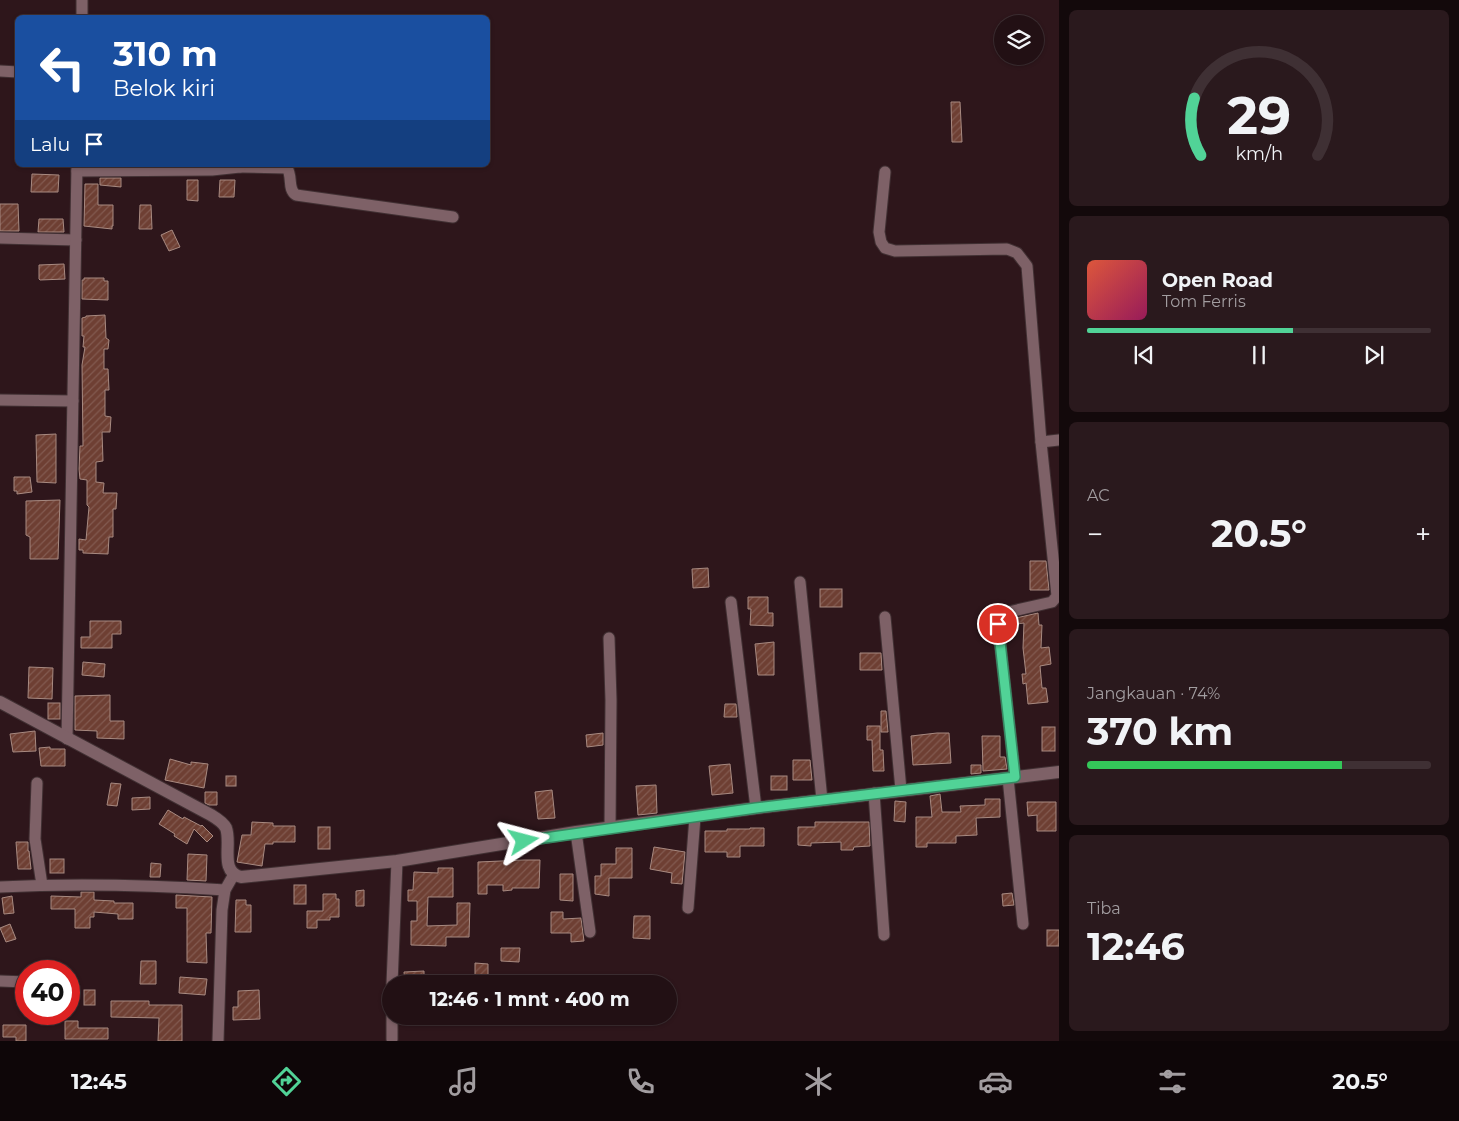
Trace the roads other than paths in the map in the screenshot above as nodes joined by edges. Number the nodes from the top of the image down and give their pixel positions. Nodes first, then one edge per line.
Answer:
1 (82, 0) edge
2 (82, 15) edge
3 (0, 71) edge
4 (15, 72) edge
5 (233, 167) edge
6 (283, 167) edge
7 (77, 168) edge
8 (885, 172) dead end
9 (453, 217) dead end
10 (0, 238) edge
11 (76, 240) junction
12 (0, 400) edge
13 (73, 401) junction
14 (1059, 440) edge
15 (1041, 442) junction
16 (800, 582) dead end
17 (731, 602) dead end
18 (886, 617) dead end
19 (609, 638) dead end
20 (0, 702) edge
21 (67, 739) junction
22 (1059, 772) edge
23 (1012, 777) junction
24 (37, 783) dead end
25 (901, 790) junction
26 (874, 793) junction
27 (822, 800) junction
28 (756, 808) junction
29 (696, 817) junction
30 (610, 828) junction
31 (576, 832) junction
32 (398, 861) junction
33 (233, 876) junction
34 (42, 884) junction
35 (0, 887) edge
36 (225, 890) junction
37 (688, 908) dead end
38 (1023, 924) dead end
39 (590, 932) dead end
40 (884, 935) dead end
41 (392, 975) edge
42 (0, 981) edge
43 (15, 982) edge
44 (392, 1025) edge
45 (392, 1039) dead end
46 (218, 1041) edge

1 - 2 street
3 - 4 street
5 - 7 street
6 - 9 street
7 - 11 street
8 - 15 street
10 - 11 street
11 - 13 street
12 - 13 street
13 - 21 street
14 - 15 street
15 - 23 street
16 - 27 street
17 - 28 street
18 - 25 street
19 - 30 street
20 - 21 street
21 - 33 street
22 - 23 street
23 - 25 street
23 - 38 street
24 - 34 street
25 - 26 street
26 - 27 street
26 - 40 street
27 - 28 street
28 - 29 street
29 - 30 street
29 - 37 street
30 - 31 street
31 - 32 street
31 - 39 street
32 - 33 street
32 - 41 street
33 - 36 street
34 - 35 street
34 - 36 street
36 - 46 street
42 - 43 street
44 - 45 street

